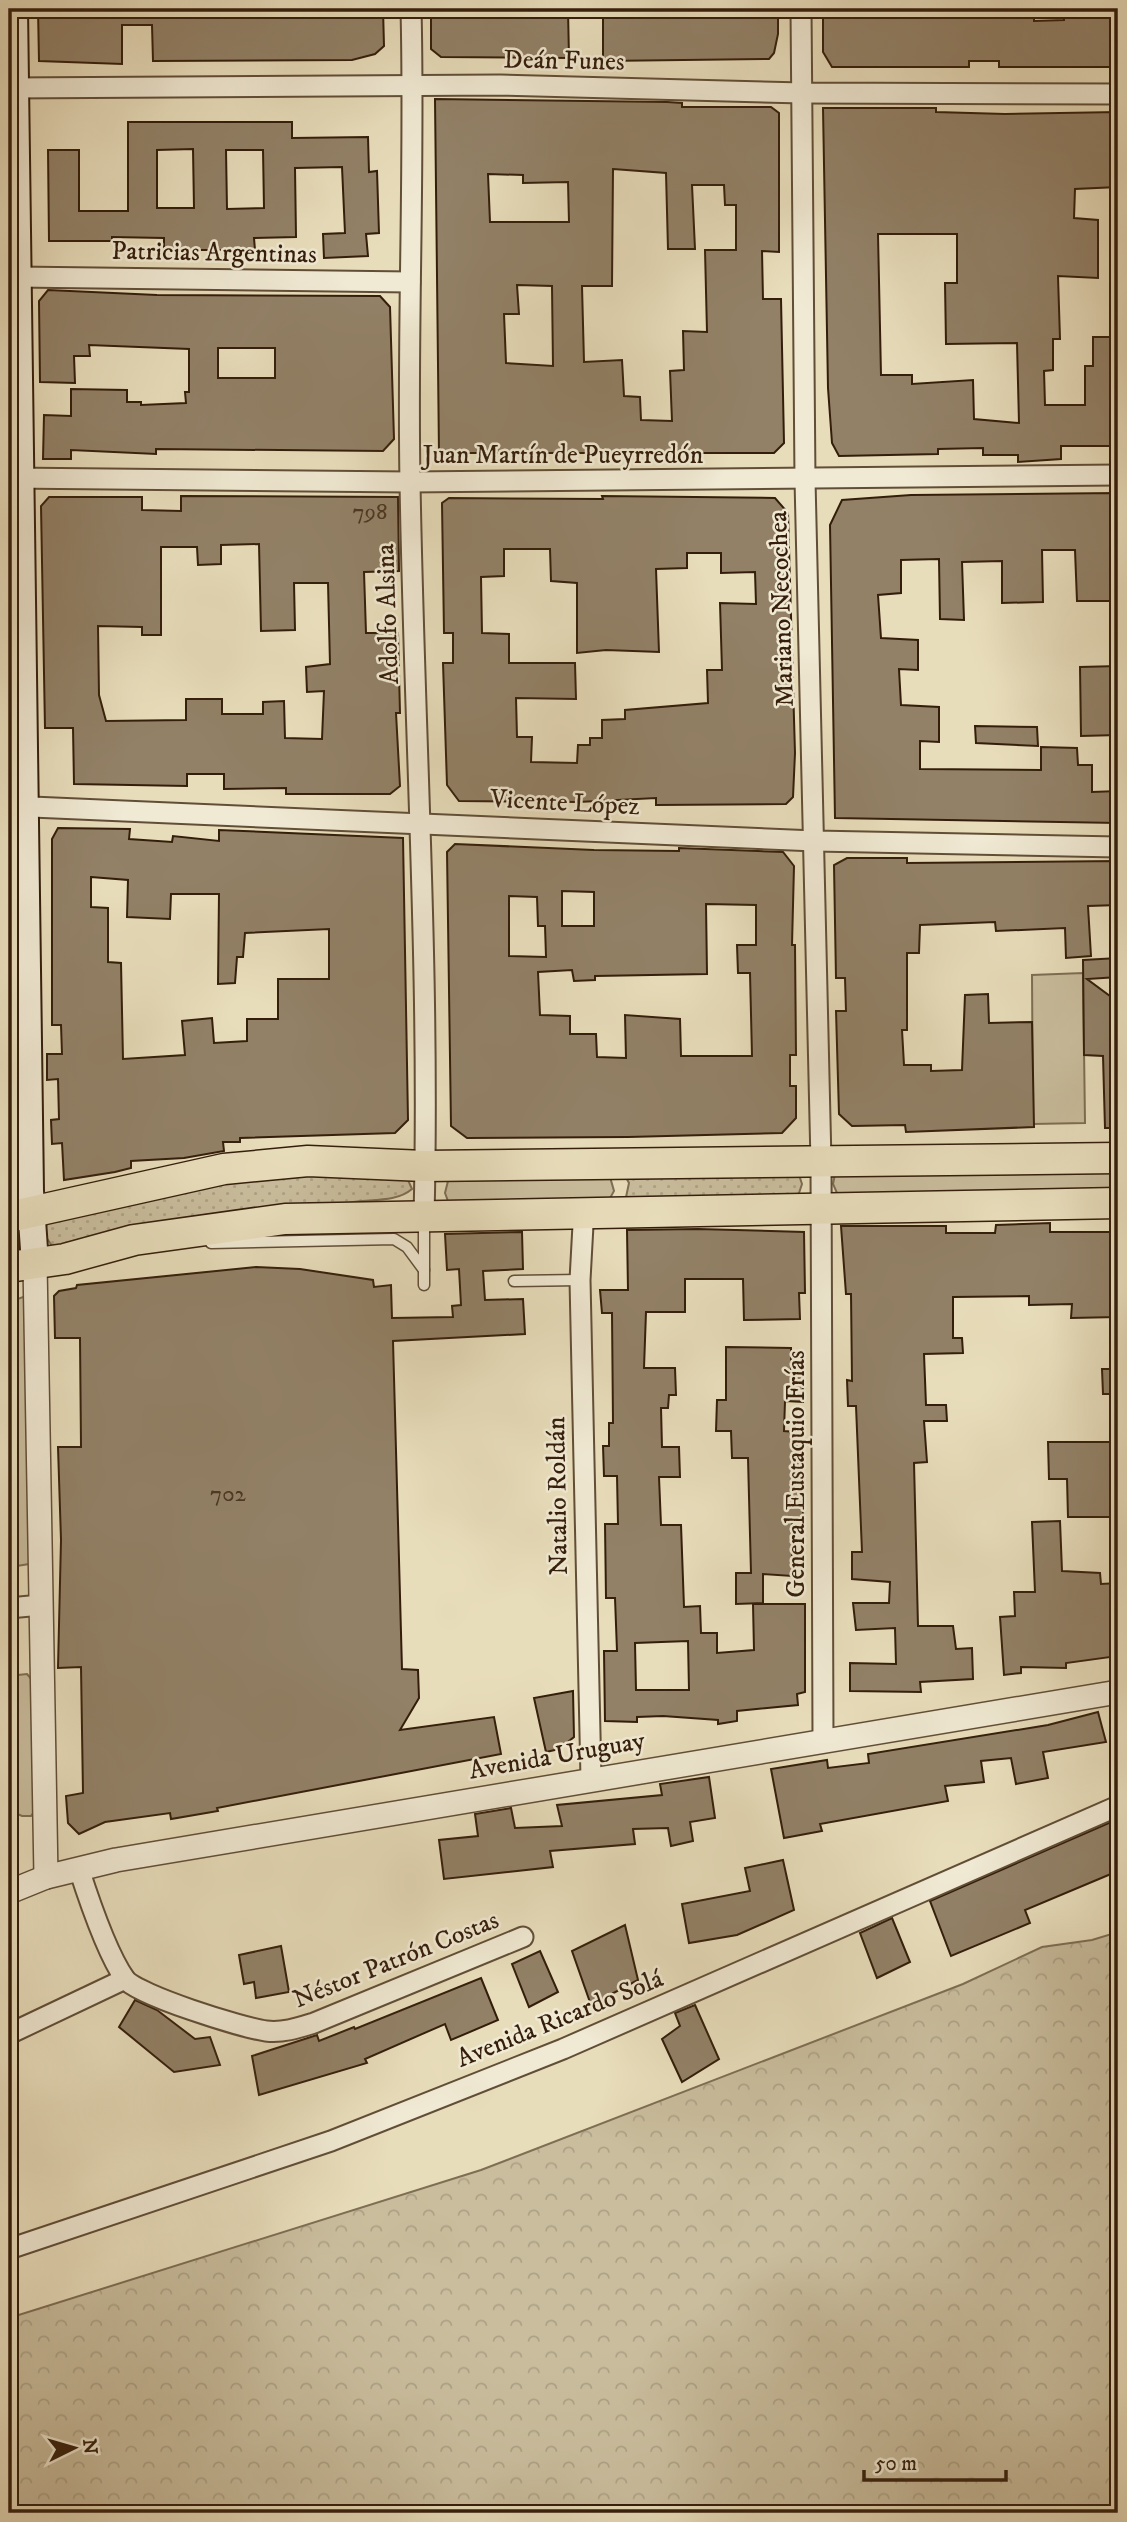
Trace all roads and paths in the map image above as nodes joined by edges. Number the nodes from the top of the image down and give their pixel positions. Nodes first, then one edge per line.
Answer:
1 (14, 9) edge
2 (411, 9) edge
3 (801, 9) edge
4 (12, 88) edge
5 (413, 88) junction
6 (803, 93) junction
7 (1118, 94) edge
8 (17, 277) junction
9 (410, 282) junction
10 (1118, 475) edge
11 (14, 479) edge
12 (805, 480) junction
13 (410, 482) junction
14 (18, 806) edge
15 (421, 823) junction
16 (815, 841) junction
17 (1118, 847) edge
18 (1118, 1158) edge
19 (821, 1162) junction
20 (610, 1164) junction
21 (424, 1166) junction
22 (1118, 1203) edge
23 (822, 1208) junction
24 (599, 1213) junction
25 (21, 1215) edge
26 (424, 1217) junction
27 (302, 1230) junction
28 (134, 1240) junction
29 (197, 1244) dead end
30 (176, 1247) dead end
31 (22, 1265) edge
32 (424, 1269) junction
33 (580, 1280) junction
34 (514, 1281) dead end
35 (425, 1285) dead end
36 (41, 1605) junction
37 (9, 1608) edge
38 (1118, 1692) edge
39 (822, 1741) junction
40 (591, 1779) junction
41 (1118, 1806) edge
42 (79, 1869) junction
43 (46, 1877) junction
44 (9, 1884) edge
45 (523, 1937) dead end
46 (125, 1979) junction
47 (9, 2034) edge
48 (9, 2249) edge

1 - 4 main road
2 - 5 street, Adolfo Alsina
3 - 6 street, Mariano Necochea
4 - 5 street, Deán Funes
4 - 8 main road
5 - 6 street, Deán Funes
5 - 9 street, Adolfo Alsina
6 - 7 street, Deán Funes
6 - 12 street, Mariano Necochea
8 - 9 street, Patricias Argentinas
8 - 11 main road
9 - 13 street, Adolfo Alsina
10 - 12 street, Juan Martín de Pueyrredón
11 - 13 street, Juan Martín de Pueyrredón
11 - 14 main road
12 - 13 street, Juan Martín de Pueyrredón
12 - 16 street, Mariano Necochea
13 - 15 street, Adolfo Alsina
14 - 15 street, Vicente López
14 - 25 main road
15 - 16 street, Vicente López
15 - 21 street, Adolfo Alsina
16 - 17 street, Vicente López
16 - 19 street, Mariano Necochea
18 - 19 main road
19 - 20 main road
19 - 23 street, Mariano Necochea
20 - 21 main road
20 - 24 main road
21 - 25 main road
21 - 26 street, Adolfo Alsina
22 - 23 main road
23 - 24 main road
23 - 39 street, General Eustaquio Frías
24 - 26 main road
24 - 33 street, Natalio Roldán
25 - 31 main road
26 - 27 main road
26 - 32 lane
27 - 28 main road
27 - 29 lane
27 - 32 lane
28 - 30 lane
28 - 31 main road
31 - 36 street
32 - 35 lane
33 - 34 lane
33 - 40 street, Natalio Roldán
36 - 37 street
36 - 43 street
38 - 39 street, Avenida Uruguay
39 - 40 street, Avenida Uruguay
40 - 42 street, Avenida Uruguay
41 - 48 street, Avenida Ricardo Solá
42 - 43 street, Avenida Uruguay
42 - 46 street
43 - 44 street, Avenida Uruguay
45 - 46 street, Néstor Patrón Costas
46 - 47 street

